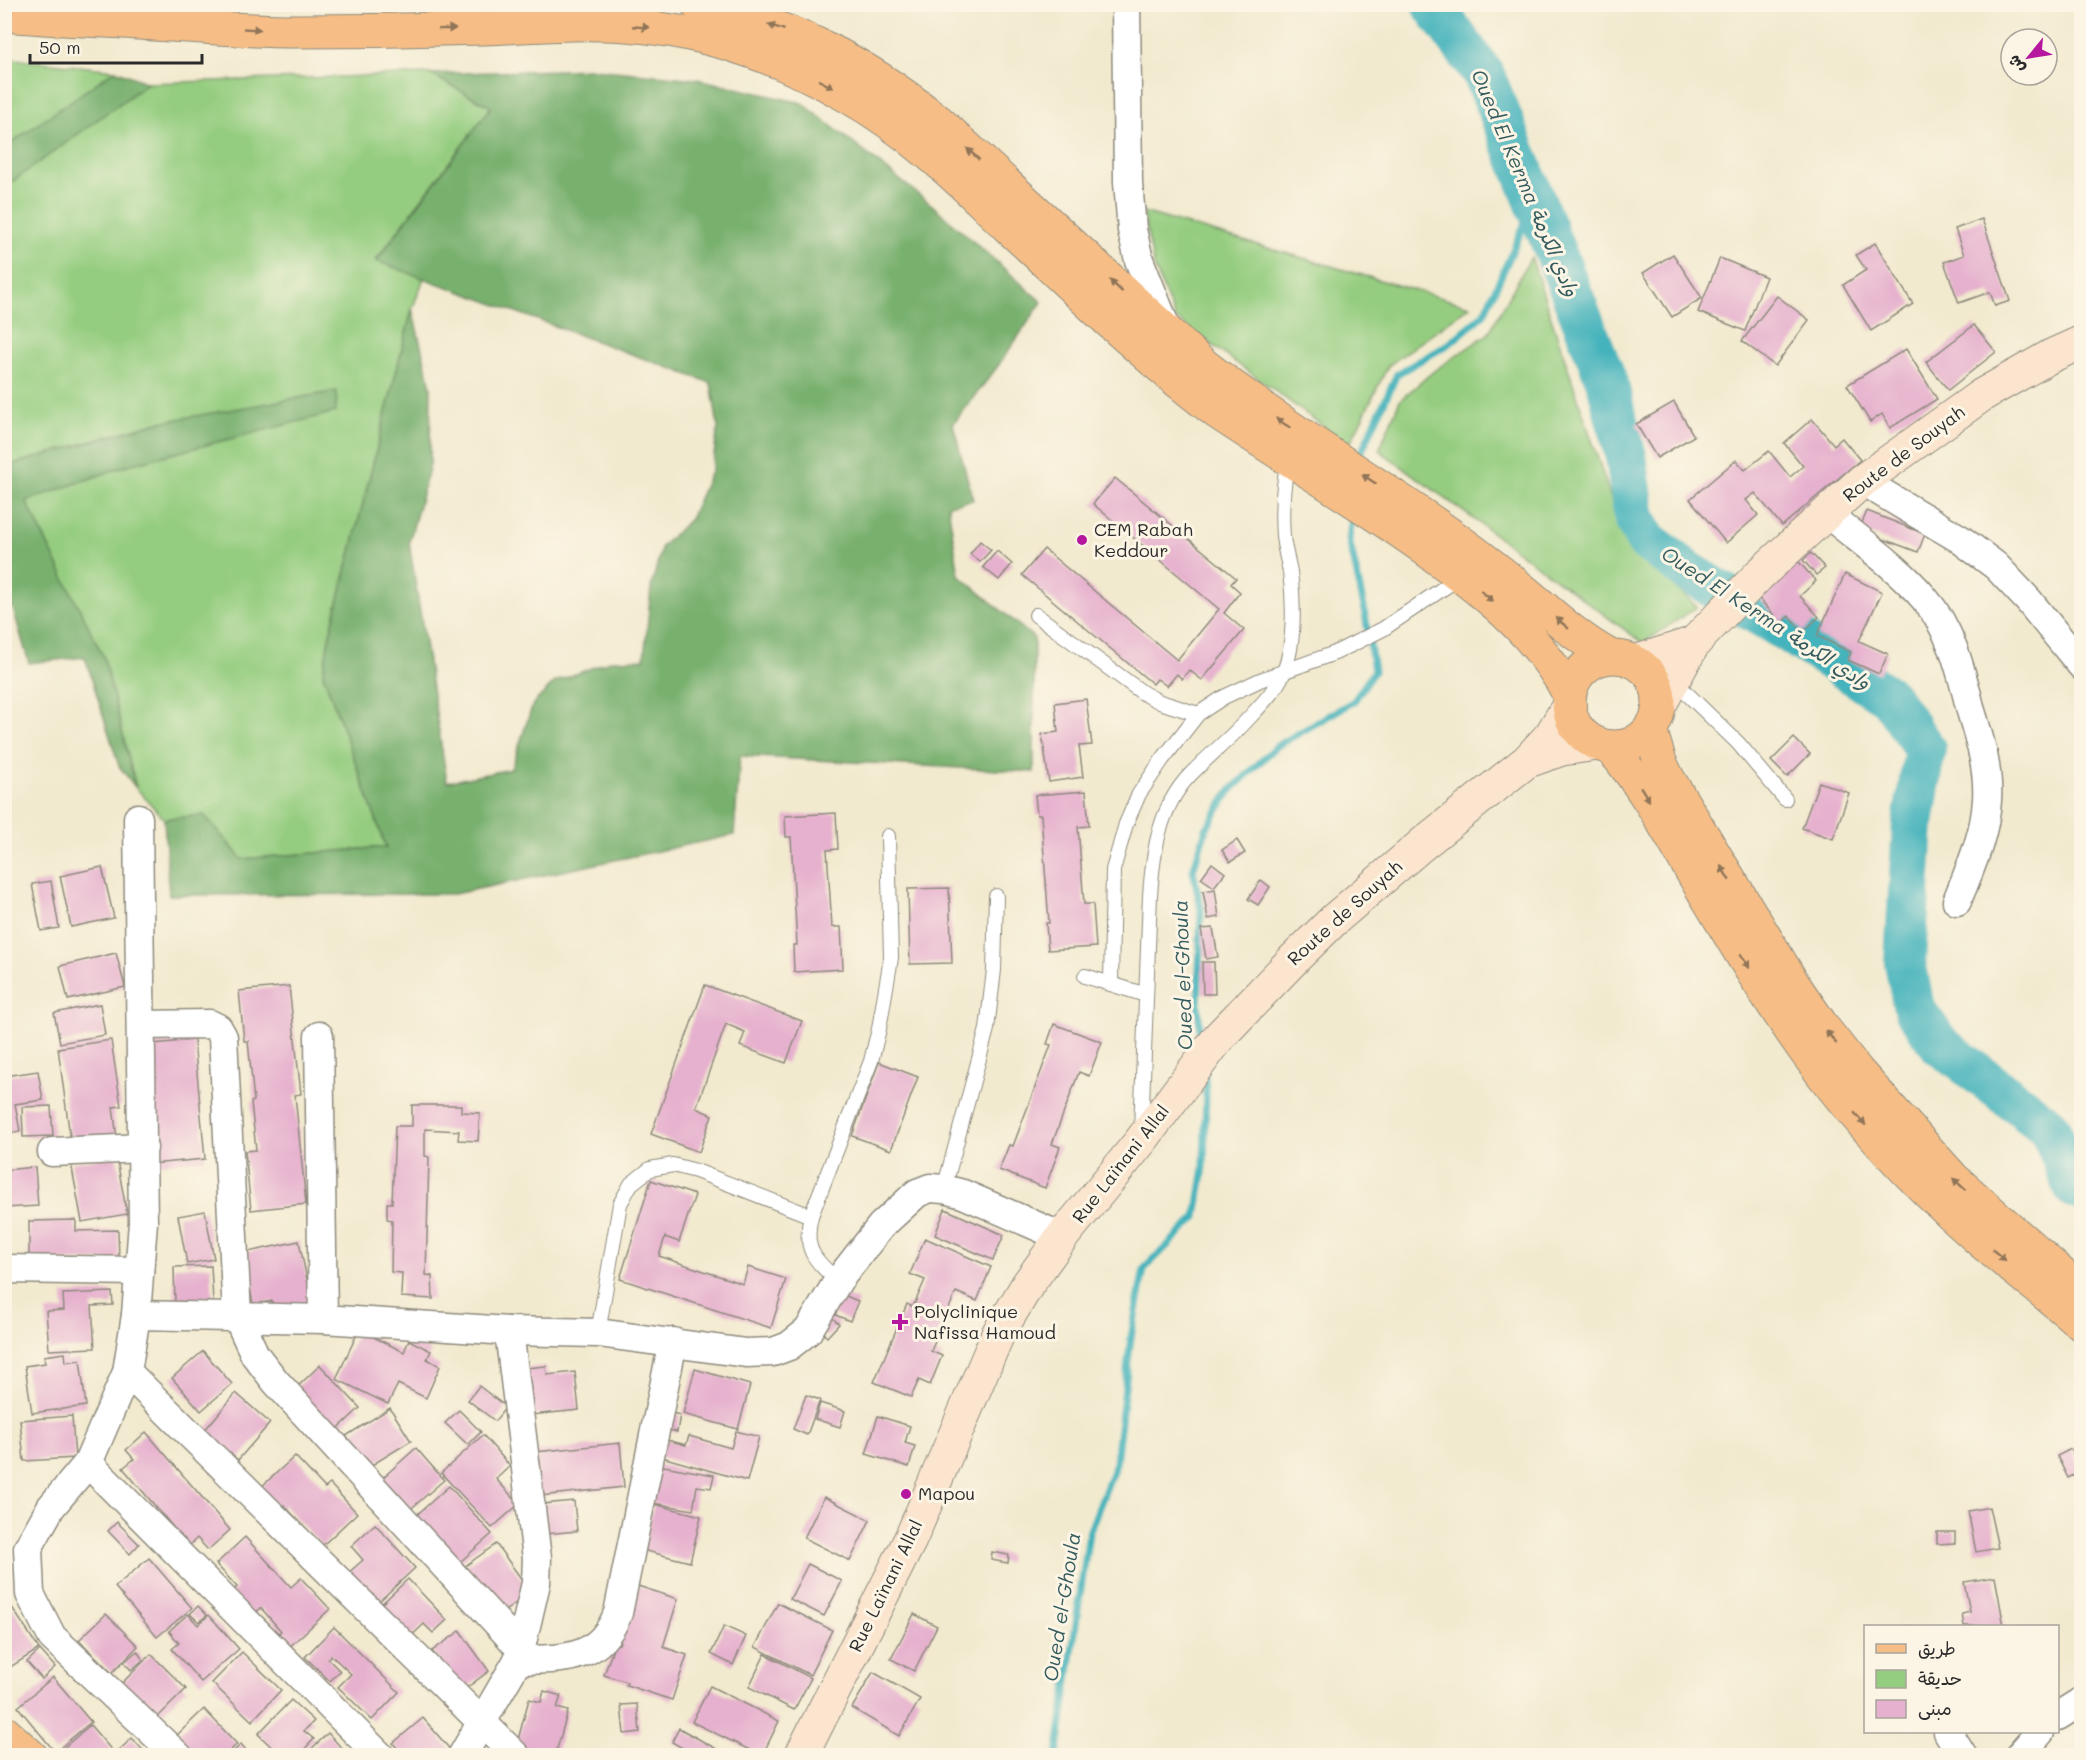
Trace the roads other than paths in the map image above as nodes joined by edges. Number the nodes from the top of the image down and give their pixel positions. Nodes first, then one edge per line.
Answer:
1 (697, 4) edge
2 (1126, 4) edge
3 (4, 15) edge
4 (1169, 334) junction
5 (2082, 342) edge
6 (1288, 459) junction
7 (1324, 465) junction
8 (1862, 481) junction
9 (1398, 513) junction
10 (1828, 514) junction
11 (1462, 576) junction
12 (1036, 615) dead end
13 (1694, 643) junction
14 (1623, 659) junction
15 (2082, 666) edge
16 (1284, 671) junction
17 (1569, 699) junction
18 (1660, 705) junction
19 (1197, 714) junction
20 (1604, 746) junction
21 (1527, 761) junction
22 (1785, 799) dead end
23 (138, 818) dead end
24 (888, 836) dead end
25 (996, 896) dead end
26 (1957, 901) dead end
27 (1085, 975) dead end
28 (1111, 983) junction
29 (1146, 995) junction
30 (141, 1025) junction
31 (319, 1036) dead end
32 (1182, 1085) joint
33 (1140, 1142) junction
34 (143, 1148) junction
35 (52, 1152) dead end
36 (944, 1189) junction
37 (811, 1216) junction
38 (1062, 1237) junction
39 (4, 1269) edge
40 (139, 1271) junction
41 (838, 1281) junction
42 (2082, 1292) edge
43 (136, 1315) junction
44 (237, 1316) junction
45 (323, 1318) junction
46 (2082, 1325) edge
47 (509, 1331) junction
48 (598, 1333) junction
49 (673, 1342) junction
50 (127, 1372) junction
51 (88, 1463) junction
52 (519, 1655) junction
53 (2082, 1701) edge
54 (2059, 1715) edge
55 (482, 1722) junction
56 (4, 1732) edge
57 (1949, 1733) edge
58 (2038, 1733) edge
59 (31, 1755) edge
60 (178, 1755) edge
61 (380, 1755) edge
62 (462, 1755) edge
63 (516, 1755) edge
64 (801, 1755) edge
65 (1963, 1755) edge
66 (2019, 1755) edge

4 -> 1 main road
2 - 4 street
3 -> 6 main road
7 -> 4 main road
5 - 8 main road, Route de Souyah
6 - 7 main road
6 - 16 lane
7 - 9 main road
8 - 10 main road, Route de Souyah
8 - 15 street
9 - 11 main road
14 -> 9 main road
10 - 13 main road, Route de Souyah
10 - 26 street
11 - 16 lane
11 -> 17 main road
12 - 19 lane
13 - 14 main road, Route de Souyah
13 - 18 main road, Route de Souyah
14 - 17 main road
14 - 18 main road
16 - 19 lane
16 - 29 lane
17 - 20 main road
17 - 21 main road, Route de Souyah
18 - 20 main road
18 - 22 lane
42 -> 18 main road
19 - 28 lane
20 - 21 main road, Route de Souyah
20 -> 46 main road
21 - 32 main road, Route de Souyah
23 - 30 street
24 - 37 lane
25 - 36 lane
27 - 28 lane
28 - 29 lane
29 - 33 lane
30 - 34 street
30 - 44 street
31 - 45 street
32 - 33 main road, Rue Laïnani Allal
33 - 38 main road, Rue Laïnani Allal
34 - 35 street
34 - 40 street
36 - 38 street
36 - 41 street
37 - 41 lane
37 - 48 lane
38 - 64 main road, Rue Laïnani Allal
39 - 40 street
40 - 43 street
41 - 49 street
43 - 44 street
43 - 50 street
44 - 45 street
44 - 52 street
45 - 47 street
47 - 48 street
47 - 52 street
48 - 49 street
49 - 52 street
50 - 51 street
50 - 55 street
51 - 60 street
51 - 61 street
52 - 55 street
53 - 54 street
55 - 62 street
55 - 63 street
56 - 59 main road
57 - 65 street
58 - 66 street

